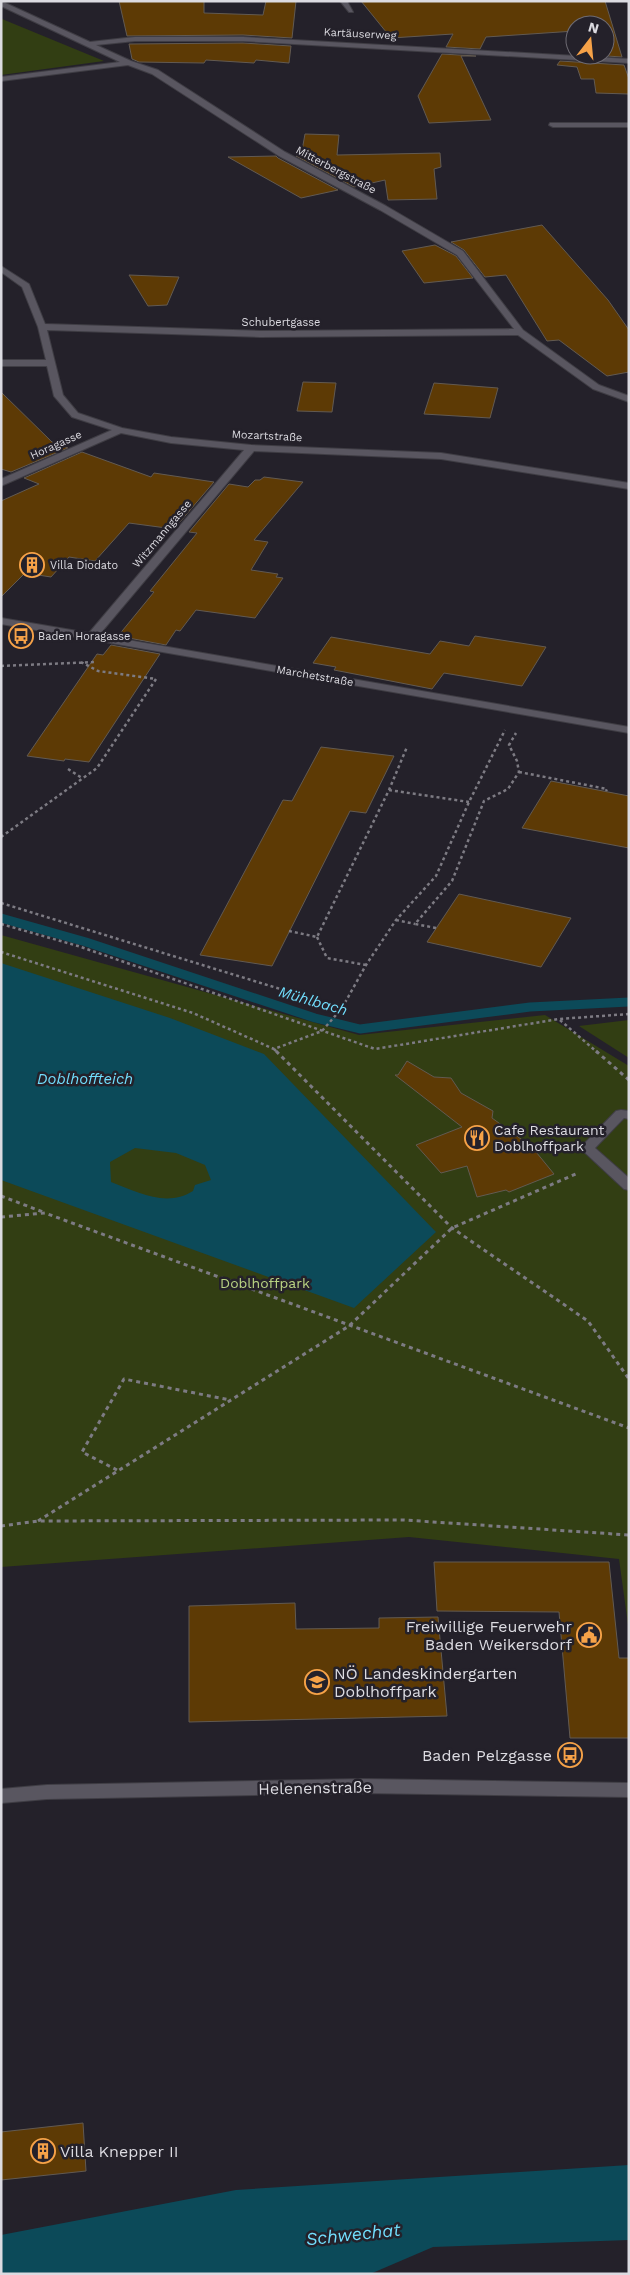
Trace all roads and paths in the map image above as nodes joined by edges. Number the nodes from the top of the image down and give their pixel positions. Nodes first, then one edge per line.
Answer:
1 (343, 1) edge
2 (1, 3) edge
3 (350, 11) dead end
4 (90, 44) junction
5 (629, 61) edge
6 (128, 63) junction
7 (1, 79) edge
8 (553, 125) dead end
9 (629, 126) edge
10 (1, 268) edge
11 (42, 327) junction
12 (520, 332) junction
13 (1, 363) edge
14 (52, 363) junction
15 (629, 399) edge
16 (120, 430) junction
17 (252, 448) junction
18 (1, 483) edge
19 (629, 486) edge
20 (1, 621) edge
21 (91, 637) junction
22 (81, 662) junction
23 (100, 663) dead end
24 (1, 666) edge
25 (629, 730) edge
26 (501, 740) dead end
27 (512, 740) dead end
28 (407, 748) dead end
29 (68, 769) dead end
30 (519, 772) junction
31 (82, 778) junction
32 (389, 790) junction
33 (606, 791) dead end
34 (469, 802) junction
35 (1, 837) edge
36 (1, 903) edge
37 (396, 920) junction
38 (1, 924) edge
39 (416, 924) junction
40 (436, 928) dead end
41 (289, 931) dead end
42 (318, 937) junction
43 (1, 952) edge
44 (366, 966) junction
45 (342, 1008) junction
46 (629, 1014) edge
47 (559, 1019) junction
48 (322, 1031) junction
49 (274, 1049) junction
50 (629, 1080) edge
51 (629, 1115) edge
52 (601, 1162) junction
53 (629, 1186) edge
54 (1, 1196) edge
55 (45, 1213) junction
56 (1, 1217) edge
57 (452, 1228) junction
58 (349, 1326) junction
59 (629, 1379) edge
60 (230, 1400) junction
61 (629, 1428) edge
62 (117, 1470) junction
63 (38, 1521) junction
64 (1, 1526) edge
65 (629, 1535) edge
66 (629, 1790) edge
67 (1, 1796) edge

1 - 3 street
2 - 4 street, Mitterbergstraße
4 - 5 street, Kartäuserweg
4 - 6 street, Mitterbergstraße
6 - 7 street
6 - 12 street, Mitterbergstraße
8 - 9 street
10 - 11 street, Mozartstraße
11 - 12 street, Schubertgasse
11 - 14 street, Mozartstraße
12 - 15 street, Mitterbergstraße
13 - 14 street
14 - 16 street, Mozartstraße
16 - 17 street, Mozartstraße
16 - 18 street, Horagasse
17 - 19 street, Mozartstraße
17 - 21 street, Witzmanngasse
20 - 21 street, Marchetstraße
21 - 25 street, Marchetstraße
22 - 23 path
22 - 24 path
22 - 31 path
26 - 34 path
27 - 30 path
28 - 32 path
29 - 31 path
30 - 33 path
30 - 39 path
31 - 35 path
32 - 34 path
32 - 42 path
34 - 37 path
36 - 45 path
37 - 39 path
37 - 44 path
38 - 48 path
39 - 40 path
41 - 42 path
42 - 44 path
43 - 49 path
44 - 45 path
45 - 48 path
46 - 47 path
47 - 48 path
47 - 50 path
48 - 49 path
49 - 57 path
51 - 52 street
52 - 53 street
52 - 57 path
54 - 55 path
55 - 56 path
55 - 58 path
57 - 58 path
57 - 59 path
58 - 60 path
58 - 61 path
60 - 62 path
60 - 62 path
62 - 63 path
63 - 64 path
63 - 65 path
66 - 67 street, Helenenstraße

